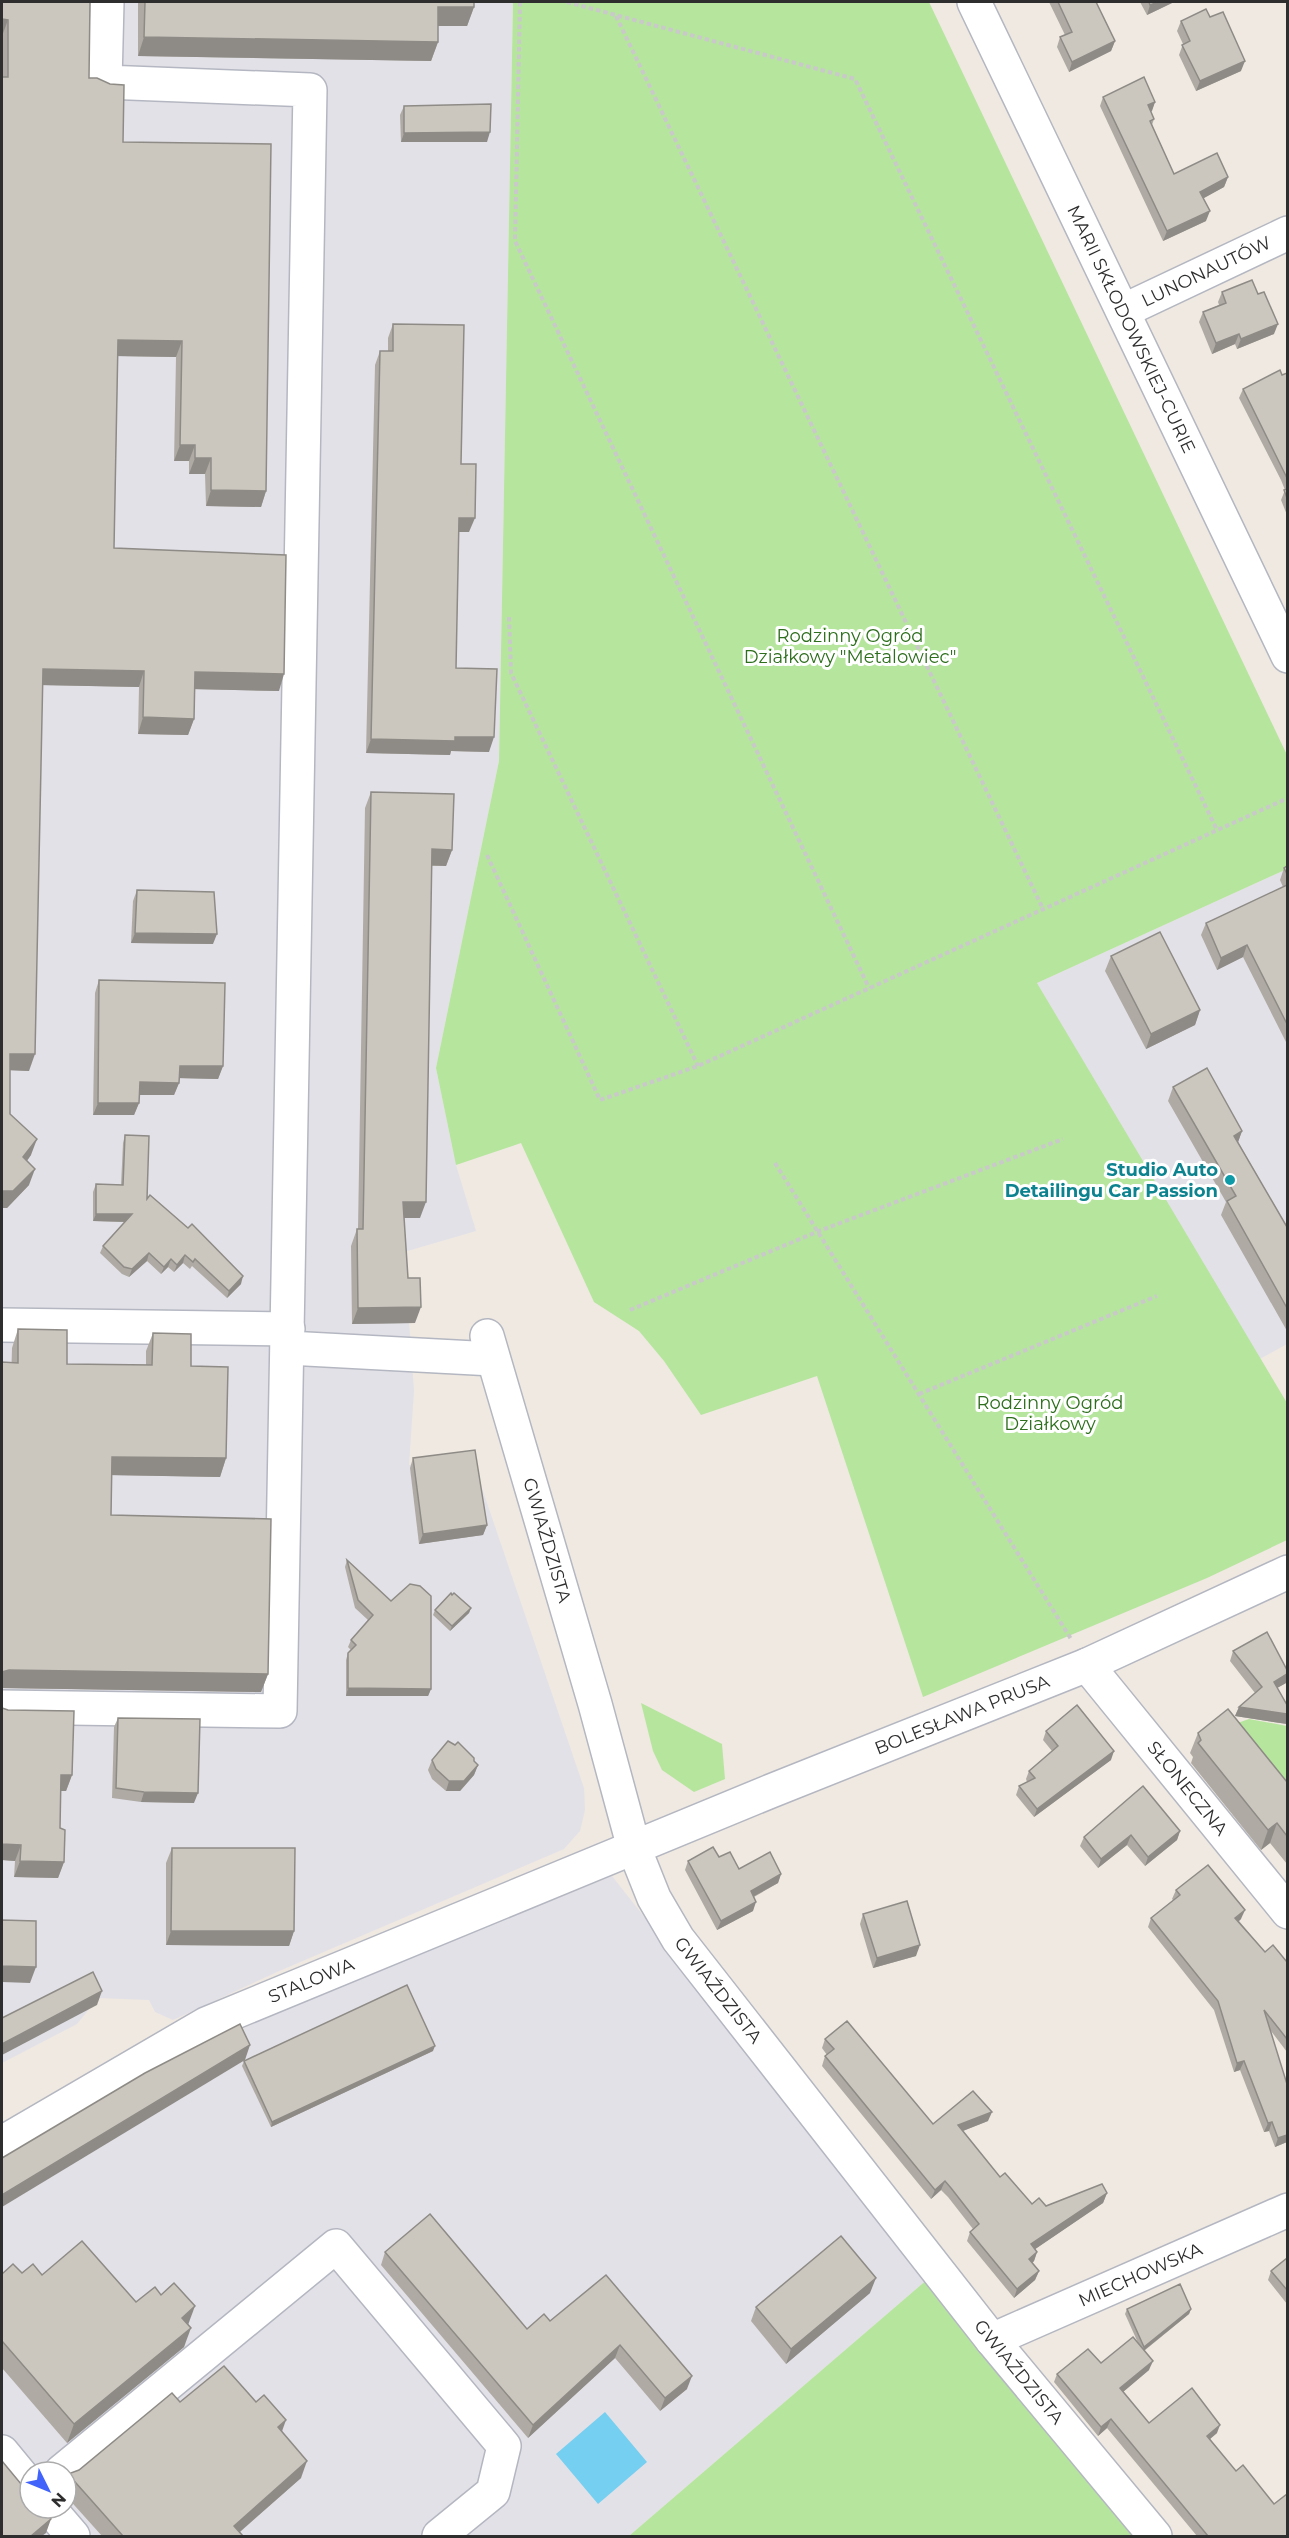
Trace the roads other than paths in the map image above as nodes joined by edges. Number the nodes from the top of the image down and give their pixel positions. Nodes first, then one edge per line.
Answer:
1 (107, 2) edge
2 (974, 2) edge
3 (1287, 233) edge
4 (1123, 311) junction
5 (1287, 656) edge
6 (2, 1325) edge
7 (288, 1338) junction
8 (1287, 1572) edge
9 (1087, 1665) junction
10 (2, 1707) edge
11 (634, 1848) junction
12 (1287, 1912) edge
13 (2, 2144) edge
14 (1287, 2210) edge
15 (992, 2340) junction
16 (2, 2452) edge
17 (76, 2460) edge
18 (18, 2471) edge
19 (59, 2520) edge
20 (73, 2536) edge
21 (439, 2536) edge
22 (1155, 2536) edge

1 - 7 street
2 - 4 street, MARII SKŁODOWSKIEJ-CURIE
3 - 4 street, LUNONAUTÓW
4 - 5 street, MARII SKŁODOWSKIEJ-CURIE
6 - 7 street
7 - 10 street
7 - 11 street, GWIAŹDZISTA
8 - 9 street, BOLESŁAWA PRUSA
9 - 11 street, BOLESŁAWA PRUSA
9 - 12 street, SŁONECZNA
11 - 13 street, STALOWA
11 - 15 street, GWIAŹDZISTA
14 - 15 street, MIECHOWSKA
15 - 22 street, GWIAŹDZISTA
16 - 18 street
17 - 21 street
19 - 20 street

